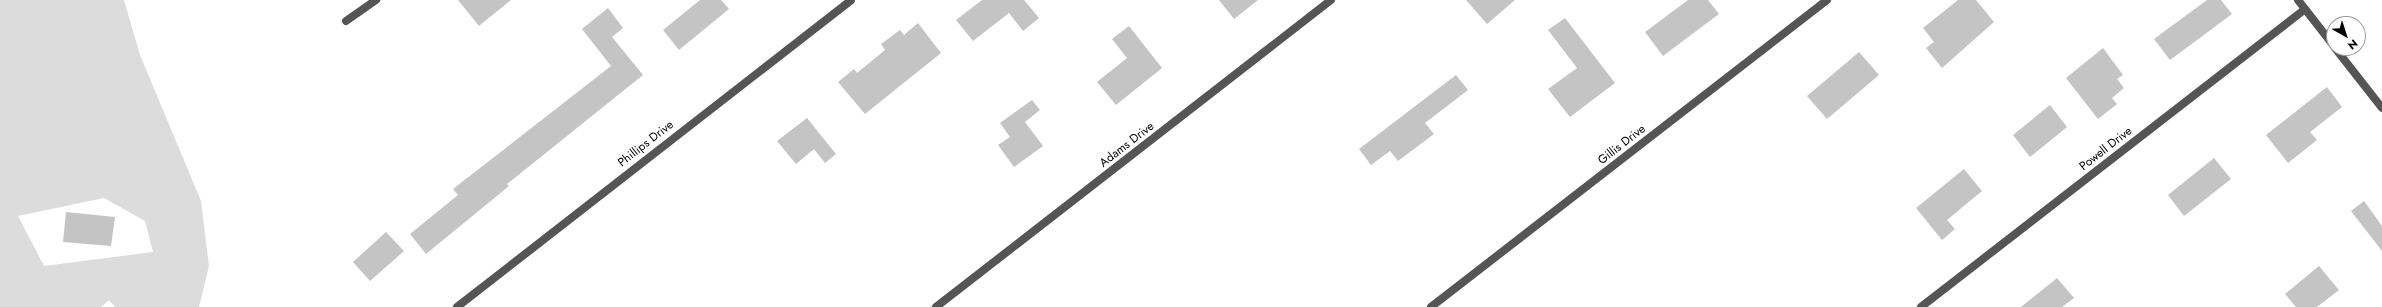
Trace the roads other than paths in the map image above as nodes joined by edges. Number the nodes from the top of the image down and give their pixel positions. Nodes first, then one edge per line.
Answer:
1 (376, 0) edge
2 (850, 0) edge
3 (1331, 0) edge
4 (1827, 0) edge
5 (2298, 0) edge
6 (2305, 9) junction
7 (346, 21) dead end
8 (2326, 36) edge
9 (2342, 56) edge
10 (2382, 108) edge
11 (457, 307) edge
12 (936, 307) edge
13 (1431, 307) edge
14 (1921, 307) edge

1 - 7 street
2 - 11 street, Phillips Drive
3 - 12 street, Adams Drive
4 - 13 street, Gillis Drive
5 - 6 street
6 - 8 street
6 - 14 street, Powell Drive
9 - 10 street

